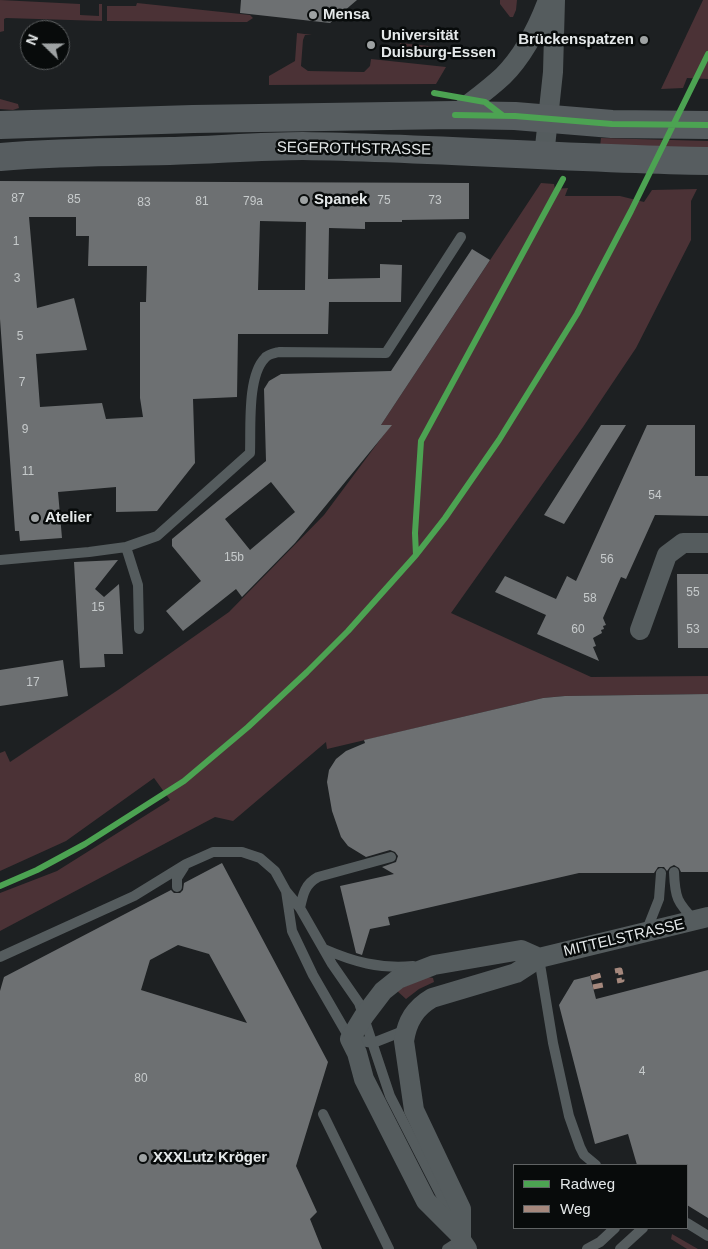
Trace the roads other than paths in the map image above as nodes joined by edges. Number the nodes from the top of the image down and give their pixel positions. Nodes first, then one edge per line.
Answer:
1 (548, 0) edge
2 (555, 0) edge
3 (455, 115) junction
4 (548, 118) junction
5 (708, 125) edge
6 (2, 126) edge
7 (544, 156) junction
8 (0, 157) edge
9 (708, 161) edge
10 (461, 237) dead end
11 (708, 543) edge
12 (126, 547) junction
13 (0, 560) edge
14 (139, 629) dead end
15 (640, 630) dead end
16 (391, 857) dead end
17 (186, 864) junction
18 (674, 872) dead end
19 (661, 873) dead end
20 (177, 887) dead end
21 (286, 891) junction
22 (300, 908) junction
23 (701, 919) edge
24 (646, 933) junction
25 (324, 949) junction
26 (0, 957) edge
27 (539, 958) junction
28 (434, 965) junction
29 (364, 1016) junction
30 (406, 1030) junction
31 (350, 1039) junction
32 (373, 1042) junction
33 (322, 1114) dead end
34 (595, 1164) edge
35 (688, 1224) edge
36 (614, 1229) edge
37 (641, 1229) edge
38 (708, 1236) edge
39 (459, 1243) edge
40 (389, 1249) edge
41 (587, 1249) edge
42 (620, 1249) edge

1 - 3 street
2 - 4 street
3 - 4 main road, SEGEROTHSTRASSE
3 - 6 main road, SEGEROTHSTRASSE
4 - 5 main road, SEGEROTHSTRASSE
4 - 7 street
7 - 8 main road, SEGEROTHSTRASSE
7 - 9 main road, SEGEROTHSTRASSE
10 - 12 lane
11 - 15 street
12 - 13 lane
12 - 14 lane
16 - 22 lane
17 - 20 lane
17 - 21 lane
17 - 26 lane
18 - 23 lane
19 - 24 lane
21 - 22 lane
21 - 31 lane
22 - 25 lane
23 - 24 street, MITTELSTRASSE
24 - 27 street, MITTELSTRASSE
25 - 28 lane
25 - 29 lane
27 - 28 street
27 - 30 street
27 - 34 lane
28 - 29 street
29 - 31 street
29 - 32 lane
30 - 32 lane
30 - 39 street
31 - 32 lane
31 - 39 street
32 - 39 lane
33 - 40 lane
35 - 38 lane
36 - 41 lane
37 - 42 lane

